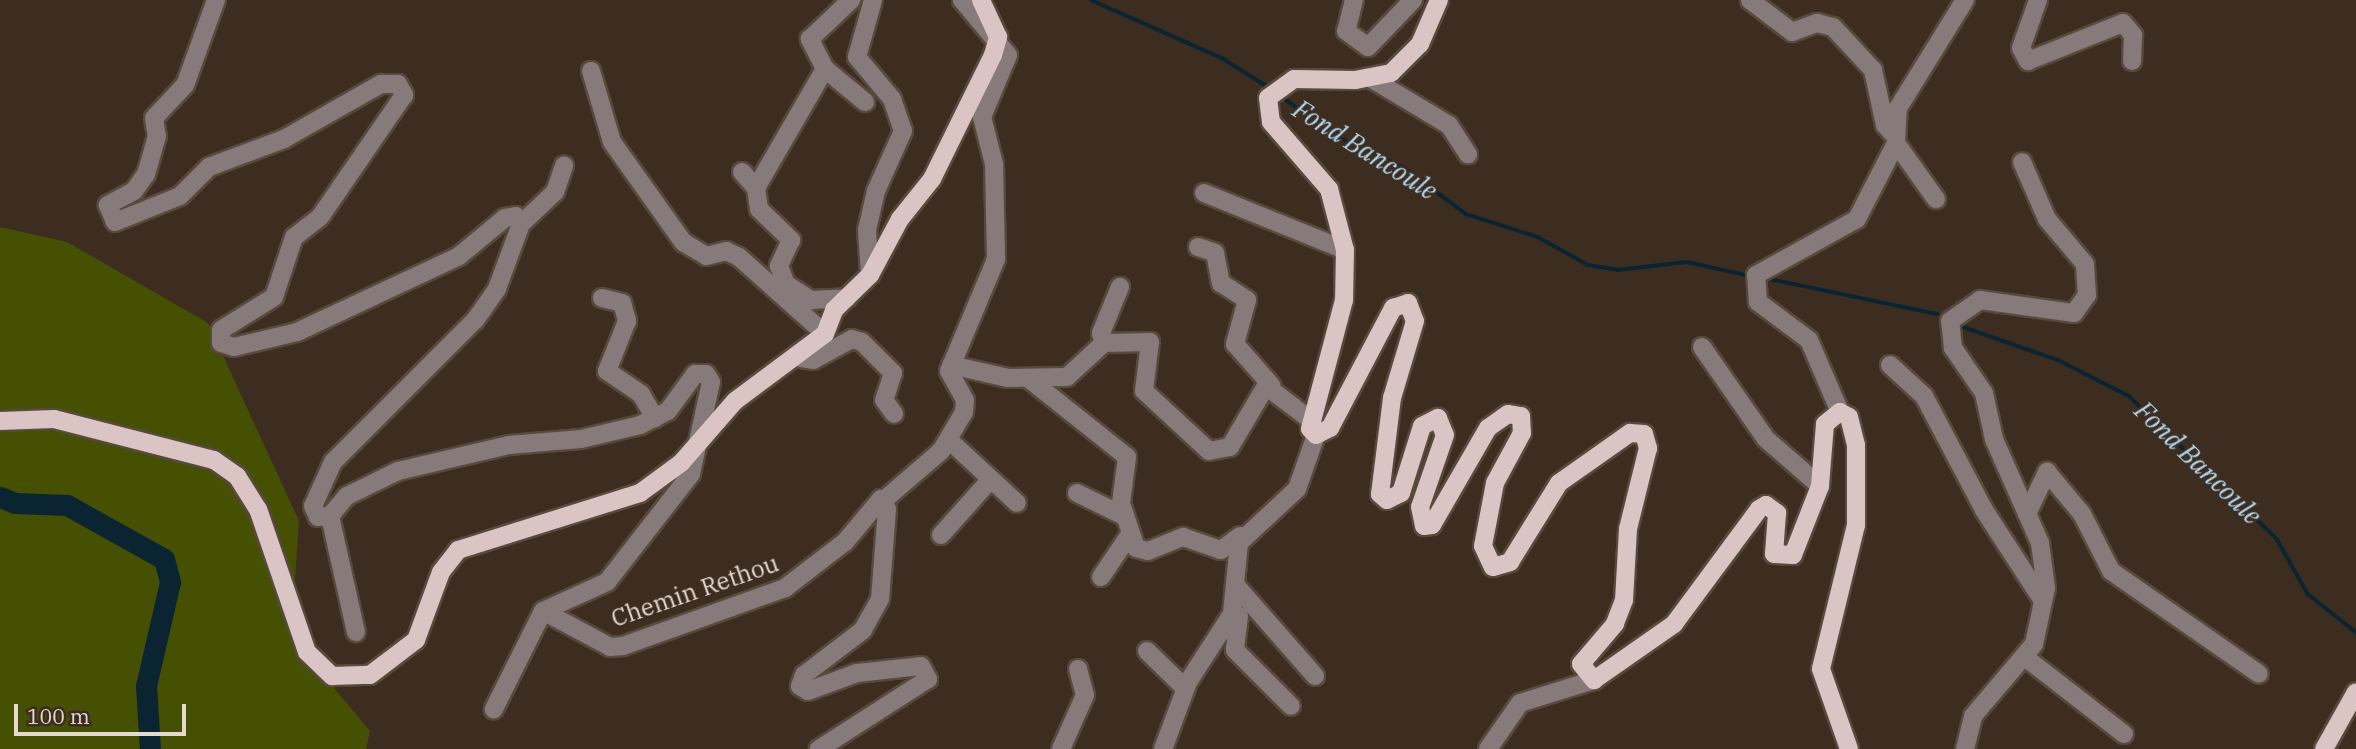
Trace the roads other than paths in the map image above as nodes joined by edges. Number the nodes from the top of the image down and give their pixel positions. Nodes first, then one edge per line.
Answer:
1 (216, 0) edge
2 (851, 0) edge
3 (873, 0) edge
4 (962, 0) edge
5 (981, 0) edge
6 (1354, 0) edge
7 (1413, 0) edge
8 (1439, 0) edge
9 (1750, 0) edge
10 (1965, 0) edge
11 (2038, 0) edge
12 (998, 37) junction
13 (2132, 61) dead end
14 (825, 69) junction
15 (591, 71) dead end
16 (1372, 79) junction
17 (865, 102) dead end
18 (1896, 140) junction
19 (1468, 154) dead end
20 (2022, 162) dead end
21 (564, 166) dead end
22 (741, 172) dead end
23 (757, 188) junction
24 (1204, 193) dead end
25 (1936, 199) dead end
26 (521, 225) junction
27 (1198, 247) dead end
28 (1345, 250) junction
29 (870, 275) junction
30 (1120, 287) dead end
31 (602, 298) dead end
32 (847, 298) junction
33 (825, 334) junction
34 (1104, 344) junction
35 (1702, 347) dead end
36 (801, 358) junction
37 (951, 365) junction
38 (1890, 365) dead end
39 (1029, 379) junction
40 (1270, 385) junction
41 (1840, 412) junction
42 (894, 414) dead end
43 (655, 418) junction
44 (1308, 418) junction
45 (0, 422) edge
46 (1315, 435) junction
47 (950, 441) junction
48 (697, 444) junction
49 (991, 479) junction
50 (1820, 486) junction
51 (1077, 492) dead end
52 (884, 500) junction
53 (1017, 503) dead end
54 (2028, 514) junction
55 (330, 516) junction
56 (1124, 516) junction
57 (1253, 531) junction
58 (942, 535) dead end
59 (1128, 537) junction
60 (1101, 577) dead end
61 (1238, 593) junction
62 (2043, 601) junction
63 (543, 611) junction
64 (356, 632) dead end
65 (1147, 650) dead end
66 (2026, 658) junction
67 (1077, 669) dead end
68 (2259, 674) dead end
69 (1315, 676) dead end
70 (1594, 680) junction
71 (1186, 689) junction
72 (2356, 692) edge
73 (1291, 706) dead end
74 (495, 709) dead end
75 (2124, 734) dead end
76 (819, 749) edge
77 (1061, 749) edge
78 (1163, 749) edge
79 (1488, 749) edge
80 (1849, 749) edge
81 (1965, 749) edge
82 (2324, 749) edge

1 - 26 street
2 - 14 street
3 - 29 street
4 - 12 street
5 - 12 main road
6 - 7 street
8 - 16 main road
9 - 18 street
10 - 18 street
11 - 13 street
12 - 29 main road
12 - 37 street
14 - 17 street
14 - 23 street
15 - 33 street
16 - 19 street
16 - 28 main road
18 - 25 street
18 - 41 street
20 - 54 street
21 - 26 street
22 - 23 street
23 - 32 street
24 - 28 street
26 - 55 street
27 - 40 street
28 - 44 main road
29 - 32 main road
30 - 34 street
31 - 43 street
32 - 33 main road
33 - 36 main road
34 - 39 street
34 - 40 street
35 - 50 street
36 - 42 street
36 - 48 main road
37 - 39 street
37 - 47 street
38 - 62 street
39 - 56 street
40 - 44 street
41 - 50 main road
41 - 80 main road
43 - 48 street, Chemin Rethou
43 - 55 street
44 - 46 main road
45 - 48 main road
46 - 57 street
46 - 70 main road
47 - 49 street
47 - 52 street, Chemin Rethou
48 - 63 street, Chemin Rethou
49 - 53 street
49 - 58 street
50 - 70 main road
51 - 56 street
52 - 63 street, Chemin Rethou
52 - 76 street
54 - 62 street
54 - 68 street
55 - 64 street
56 - 59 street
57 - 59 street
57 - 61 street
59 - 60 street
61 - 69 street
61 - 71 street
61 - 73 street
62 - 66 street
63 - 74 street
65 - 71 street
66 - 75 street
66 - 81 street
67 - 77 street
70 - 79 street
71 - 78 street
72 - 82 main road

